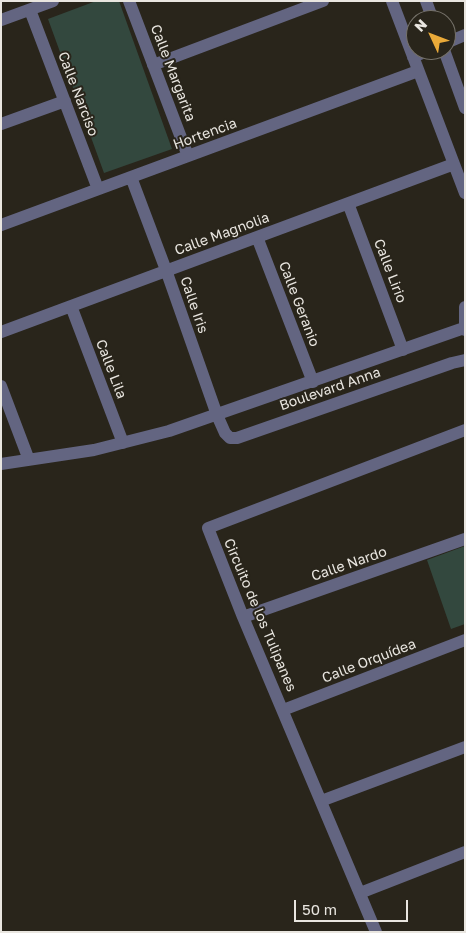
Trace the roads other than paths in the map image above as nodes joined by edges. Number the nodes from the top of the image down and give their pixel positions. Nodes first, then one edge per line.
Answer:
1 (53, 1) edge
2 (129, 1) edge
3 (323, 1) edge
4 (392, 1) edge
5 (30, 10) junction
6 (1, 20) edge
7 (406, 38) edge
8 (414, 60) edge
9 (448, 60) edge
10 (153, 65) junction
11 (418, 71) junction
12 (65, 101) junction
13 (465, 108) edge
14 (1, 124) edge
15 (188, 156) junction
16 (454, 164) junction
17 (131, 177) junction
18 (98, 189) junction
19 (465, 193) edge
20 (348, 203) junction
21 (1, 225) edge
22 (257, 237) junction
23 (166, 270) junction
24 (71, 306) junction
25 (465, 307) edge
26 (465, 329) edge
27 (1, 332) edge
28 (403, 350) junction
29 (465, 360) edge
30 (313, 382) junction
31 (1, 386) edge
32 (217, 415) junction
33 (465, 430) edge
34 (123, 444) junction
35 (29, 460) junction
36 (1, 464) edge
37 (465, 539) edge
38 (243, 617) junction
39 (465, 640) edge
40 (283, 710) junction
41 (465, 747) edge
42 (321, 801) junction
43 (465, 852) edge
44 (360, 893) junction
45 (376, 932) edge

1 - 5 street
2 - 10 street, Calle Margarita
3 - 10 street
4 - 7 street
5 - 6 street
5 - 12 street, Calle Narciso
8 - 11 street
9 - 13 street
10 - 15 street, Calle Margarita
11 - 15 street, Hortencia
11 - 16 street
12 - 14 street
12 - 18 street, Calle Narciso
15 - 17 street, Hortencia
16 - 19 street
16 - 20 street, Calle Magnolia
17 - 18 street, Hortencia
17 - 23 street, Calle Iris
18 - 21 street, Hortencia
20 - 22 street, Calle Magnolia
20 - 28 street, Calle Lirio
22 - 23 street, Calle Magnolia
22 - 30 street, Calle Geranio
23 - 24 street, Calle Magnolia
23 - 32 street, Calle Iris
24 - 27 street, Calle Magnolia
24 - 34 street, Calle Lila
25 - 26 street
26 - 28 street, Boulevard Anna
28 - 30 street, Boulevard Anna
29 - 32 street, Boulevard Anna
30 - 32 street, Boulevard Anna
31 - 35 street
32 - 34 street, Boulevard Anna
33 - 38 street, Circuito de los Tulipanes
34 - 35 street, Boulevard Anna
35 - 36 street, Boulevard Anna
37 - 38 street, Calle Nardo
38 - 40 street, Circuito de los Tulipanes
39 - 40 street, Calle Orquídea
40 - 42 street, Circuito de los Tulipanes
41 - 42 street
42 - 44 street, Circuito de los Tulipanes
43 - 44 street
44 - 45 street, Circuito de los Tulipanes

